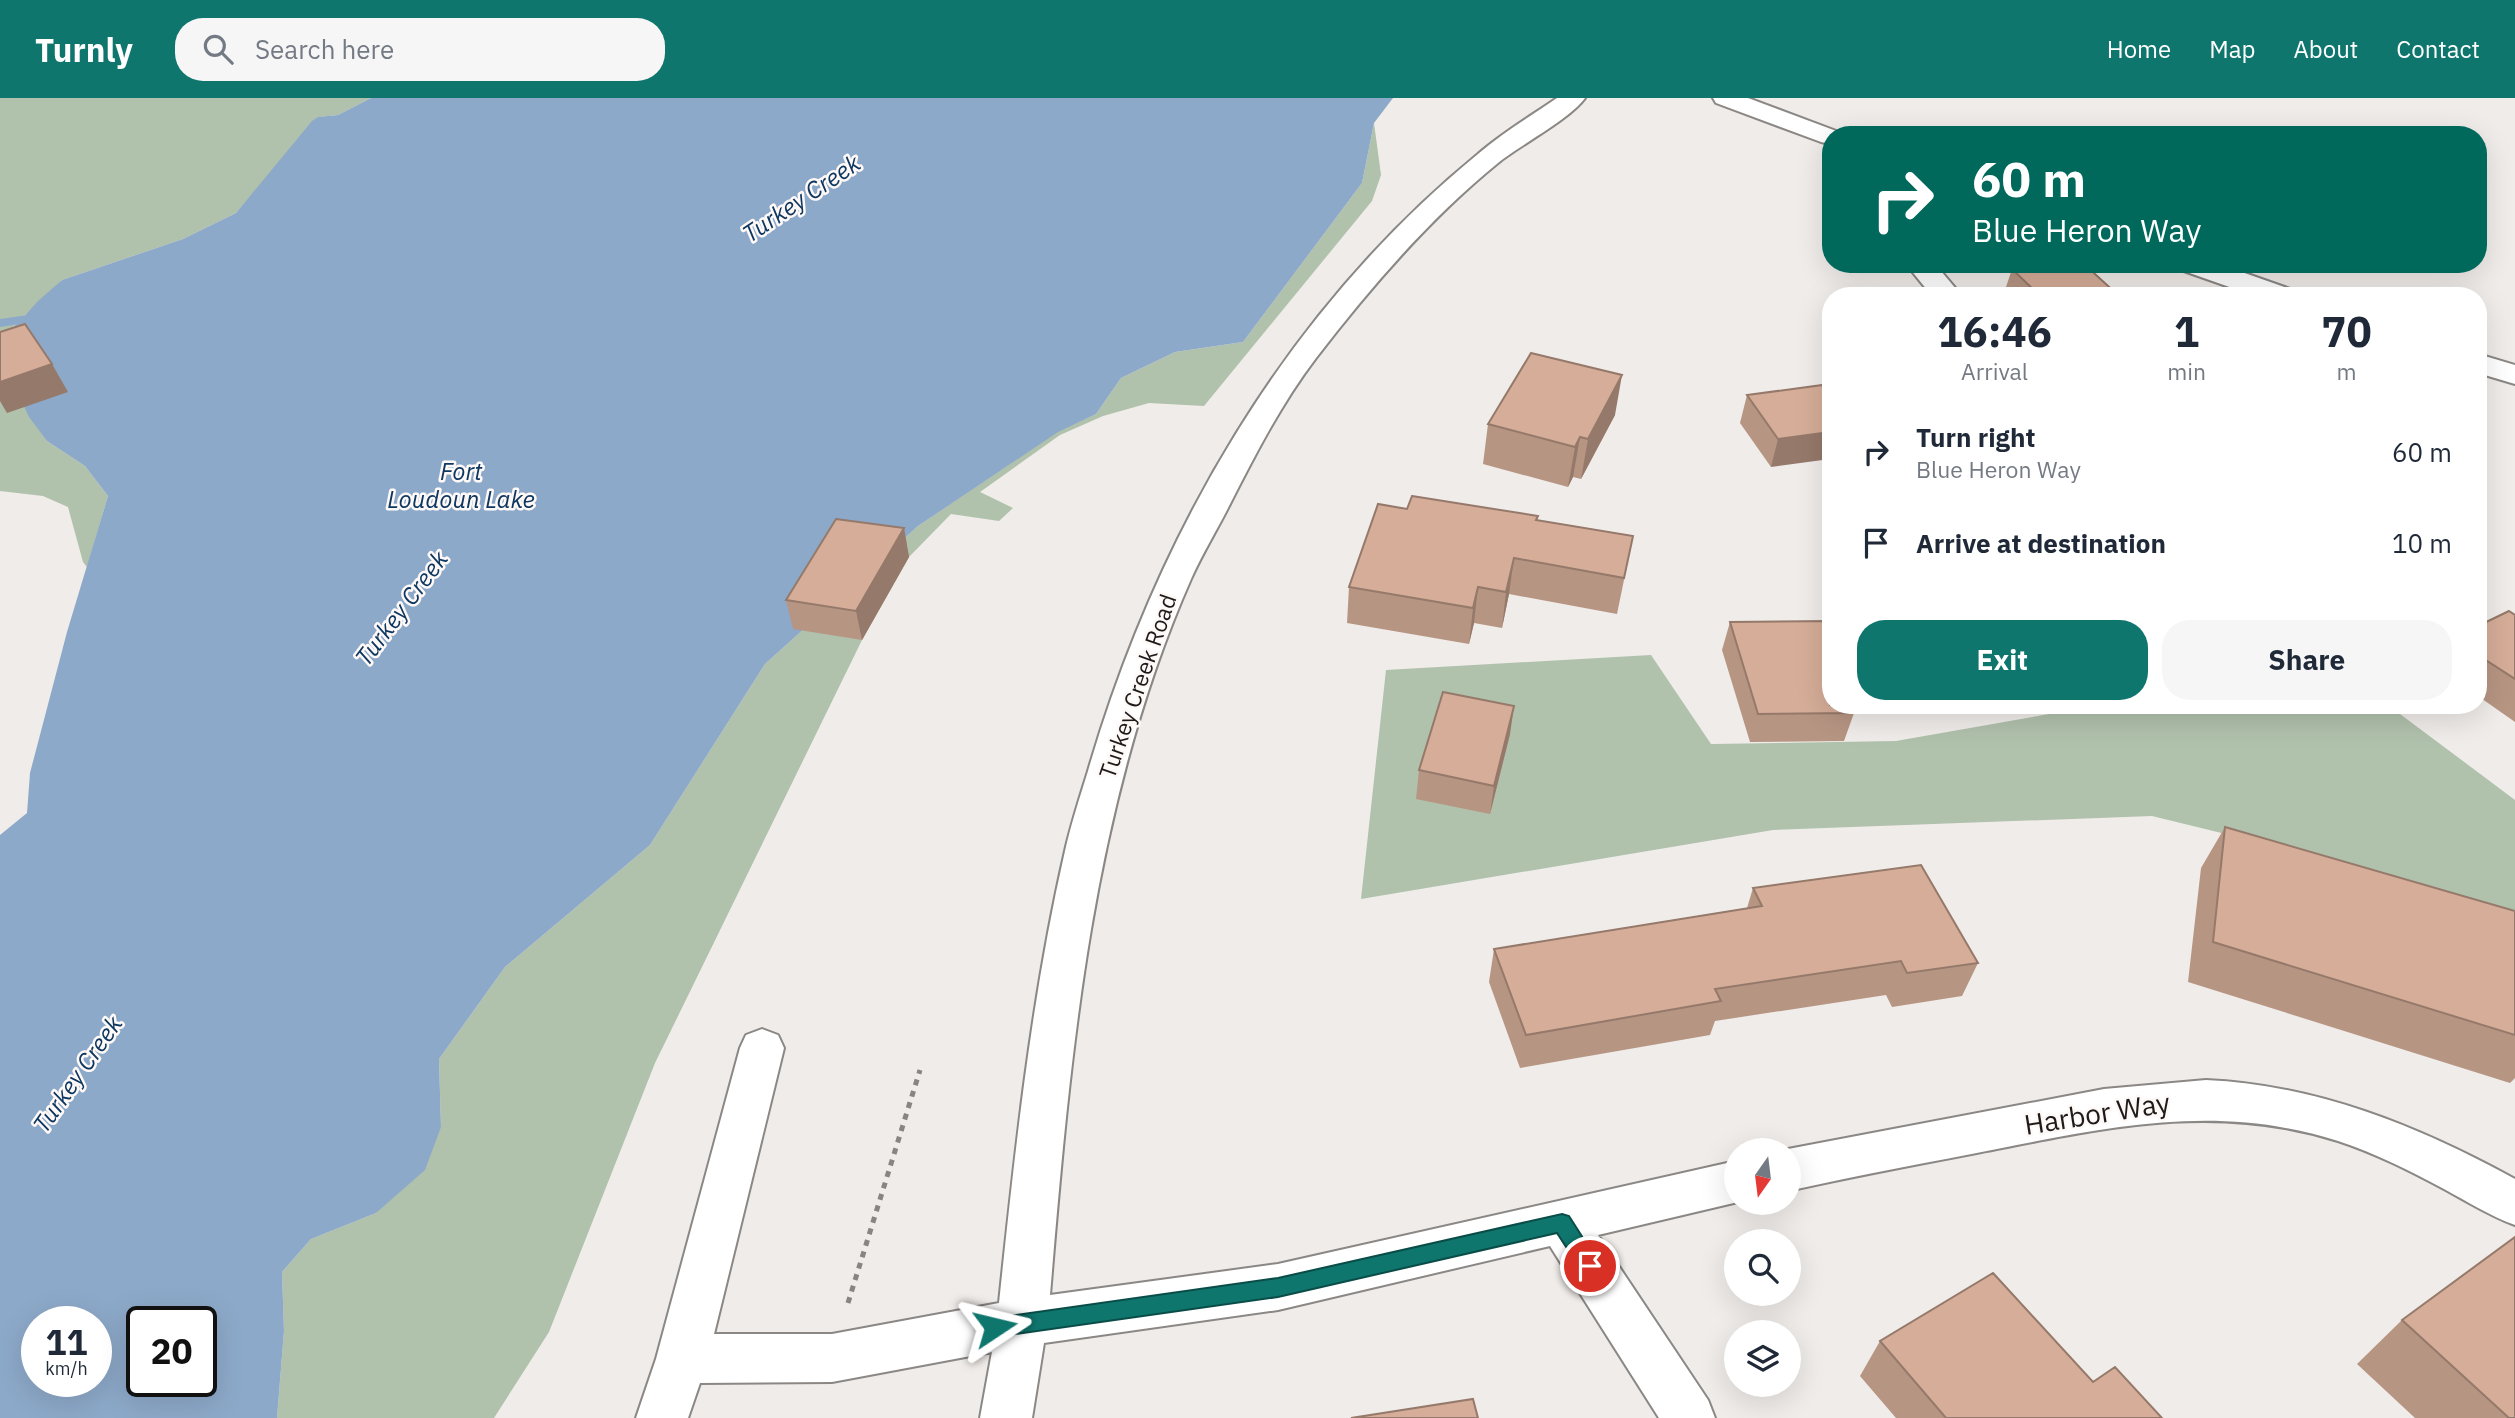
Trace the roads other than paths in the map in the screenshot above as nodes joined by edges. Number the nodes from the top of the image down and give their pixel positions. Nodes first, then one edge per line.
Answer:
1 (1573, 98) edge
2 (1725, 98) edge
3 (1820, 133) edge
4 (1928, 273) edge
5 (2217, 273) edge
6 (1940, 287) edge
7 (2257, 287) edge
8 (2487, 366) edge
9 (2515, 375) edge
10 (762, 1048) dead end
11 (1801, 1168) edge
12 (1724, 1185) edge
13 (2515, 1204) edge
14 (1562, 1223) junction
15 (1022, 1322) junction
16 (682, 1359) junction
17 (662, 1418) edge
18 (1006, 1418) edge
19 (1689, 1418) edge

1 - 15 street, Turkey Creek Road
2 - 3 street
4 - 6 street
5 - 7 street
8 - 9 street
10 - 16 street
11 - 13 street, Harbor Way
12 - 14 street
14 - 15 street
14 - 19 street
15 - 16 street
15 - 18 street, Turkey Creek Road
16 - 17 street

